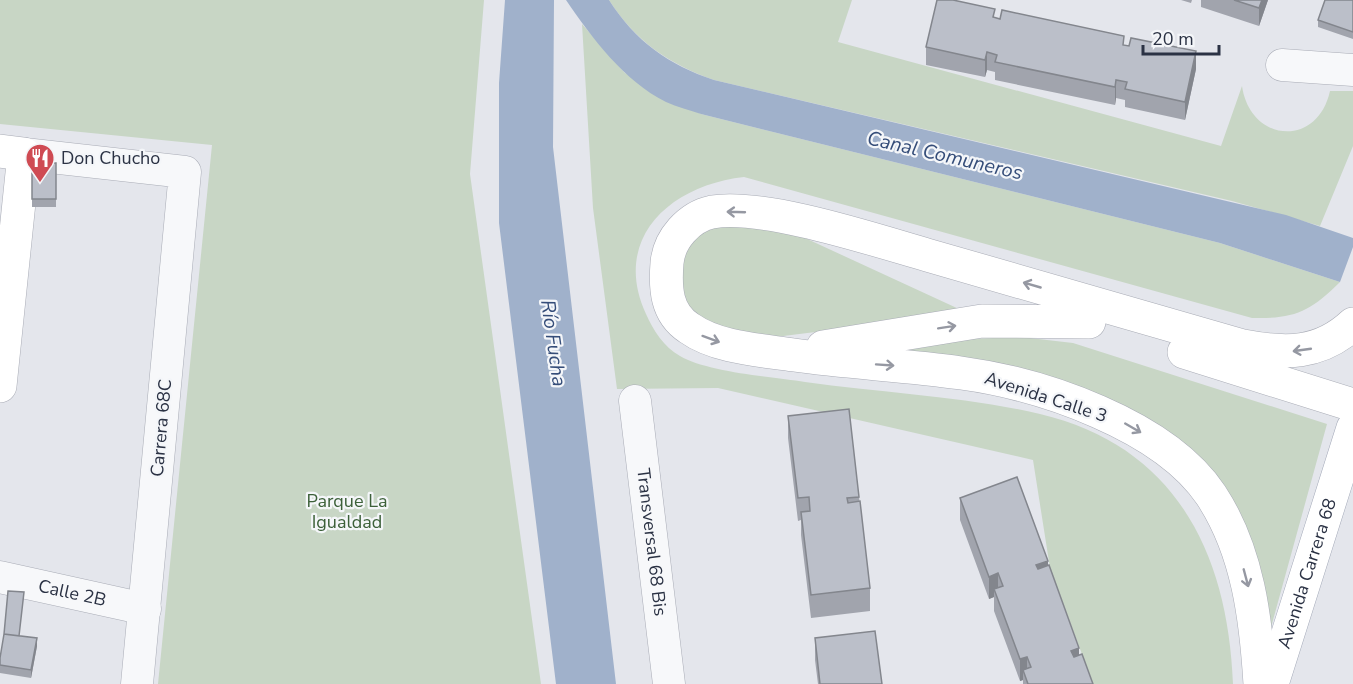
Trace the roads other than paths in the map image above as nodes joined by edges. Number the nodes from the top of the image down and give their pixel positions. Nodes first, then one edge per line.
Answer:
1 (1282, 65) dead end
2 (1353, 70) edge
3 (12, 152) edge
4 (794, 220) junction
5 (1089, 322) junction
6 (1353, 324) edge
7 (764, 351) junction
8 (0, 386) edge
9 (635, 401) dead end
10 (1353, 405) edge
11 (1353, 428) edge
12 (0, 577) edge
13 (145, 609) junction
14 (137, 684) edge
15 (669, 684) edge
16 (1260, 684) edge
17 (1272, 684) edge

1 - 2 street
3 - 8 main road
3 - 13 street, Carrera 68C
4 - 5 main road, Avenida Calle 3
6 -> 4 main road, Avenida Calle 3
4 -> 7 main road, Avenida Calle 3
7 -> 5 main road, Avenida Calle 3
5 - 10 main road, Avenida Calle 3
7 -> 16 main road, Avenida Calle 3
9 - 15 street, Transversal 68 Bis
11 - 17 main road, Avenida Carrera 68
12 - 13 street, Calle 2B
13 - 14 street, Carrera 68C

